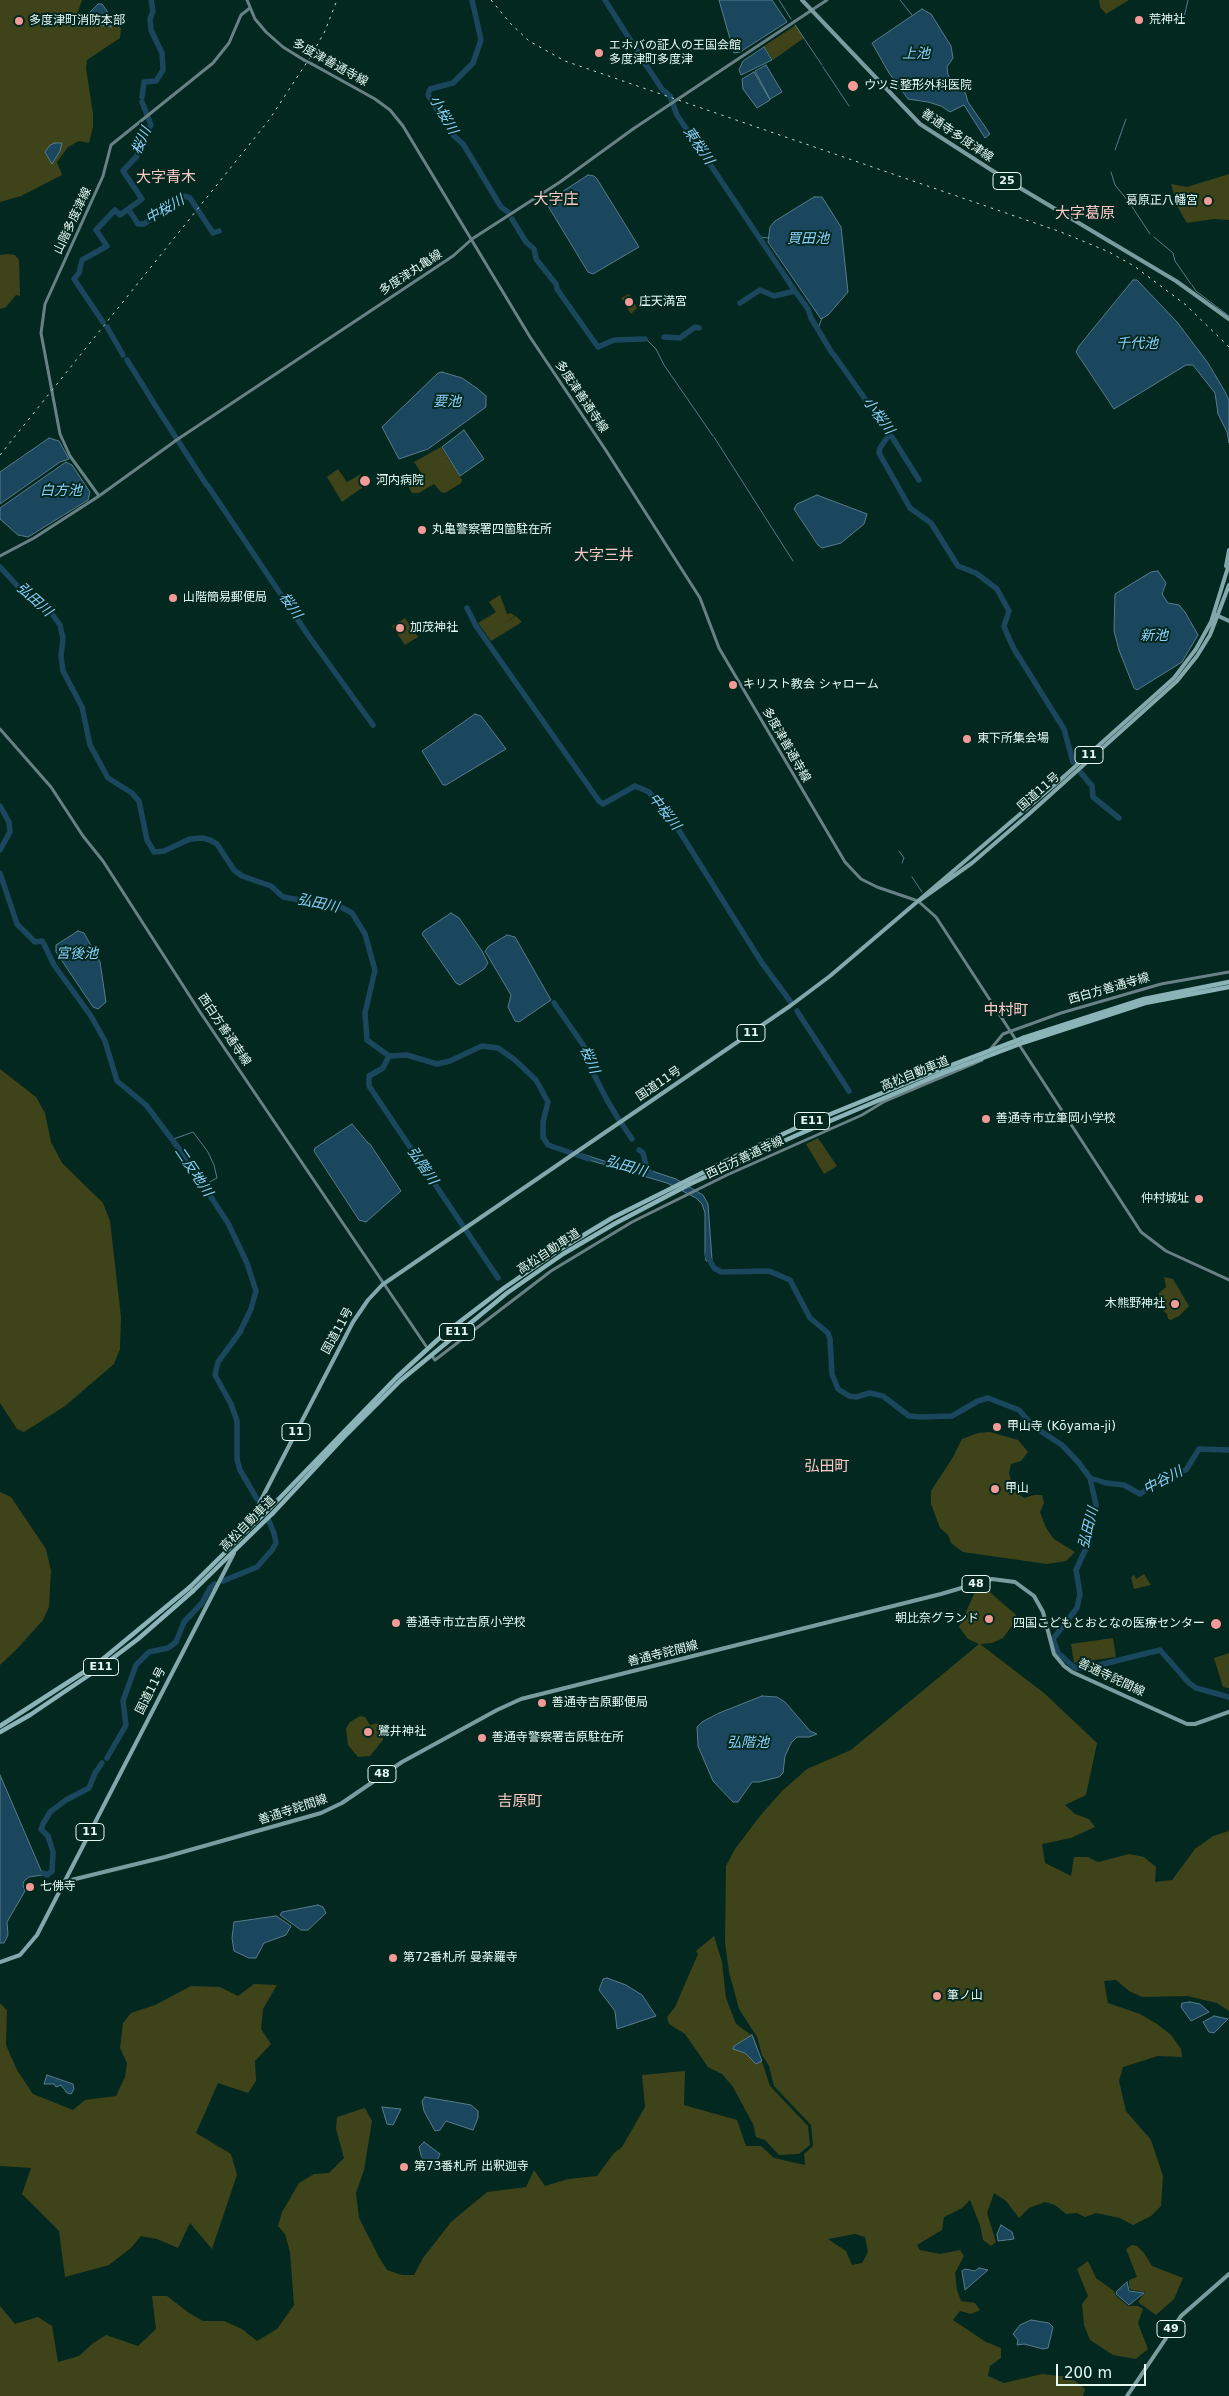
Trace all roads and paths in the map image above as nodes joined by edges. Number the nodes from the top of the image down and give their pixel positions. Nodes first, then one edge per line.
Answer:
1 (247, 0) edge
2 (802, 0) edge
3 (827, 0) edge
4 (250, 8) junction
5 (812, 10) junction
6 (472, 240) junction
7 (1229, 319) edge
8 (99, 496) junction
9 (1229, 550) edge
10 (0, 556) edge
11 (1229, 564) edge
12 (1228, 587) edge
13 (1220, 596) junction
14 (1216, 615) junction
15 (1229, 621) edge
16 (0, 729) edge
17 (918, 901) junction
18 (1229, 972) edge
19 (1229, 982) edge
20 (1229, 987) edge
21 (1010, 1030) junction
22 (1024, 1040) junction
23 (688, 1182) junction
24 (1229, 1280) edge
25 (382, 1285) junction
26 (426, 1346) dead end
27 (432, 1356) dead end
28 (272, 1511) junction
29 (192, 1589) junction
30 (1229, 1712) edge
31 (0, 1726) edge
32 (0, 1732) edge
33 (67, 1881) junction
34 (0, 1962) edge
35 (1229, 2274) edge
36 (1127, 2396) edge

1 - 4 main road
2 - 5 main road, 善通寺多度津線 / 25
3 - 5 main road, 多度津丸亀線
4 - 6 main road, 多度津善通寺線, bridge
4 - 8 main road, 山階多度津線
5 - 6 main road, 多度津丸亀線, bridge
5 - 7 main road, 善通寺多度津線 / 25
6 - 8 main road, 多度津丸亀線
6 - 17 main road, 多度津善通寺線
8 - 10 main road, 多度津丸亀線
9 - 13 highway
11 - 13 highway, 11
12 - 14 highway, 11
13 - 14 highway, 11
14 - 15 main road
14 - 17 highway, 国道11号 / 11
16 - 25 main road, 西白方善通寺線
17 - 21 main road, 多度津善通寺線
17 - 25 highway, 国道11号 / 11
18 - 21 main road, 西白方善通寺線
19 - 22 highway, 高松自動車道 / E11
20 - 22 highway, 高松自動車道 / E11
21 - 24 main road, 多度津善通寺線
21 - 27 main road, 西白方善通寺線
22 - 23 highway, 高松自動車道 / E11, bridge
23 - 28 highway, 高松自動車道 / E11
23 - 28 highway, 高松自動車道 / E11
25 - 26 main road, 西白方善通寺線
25 - 33 highway, 国道11号 / 11
28 - 29 highway, 高松自動車道 / E11, bridge
29 - 31 highway, 高松自動車道 / E11
29 - 32 highway, 高松自動車道 / E11
30 - 33 main road, 善通寺詫間線 / 48
33 - 34 highway, 国道11号 / 11
35 - 36 main road, 49

